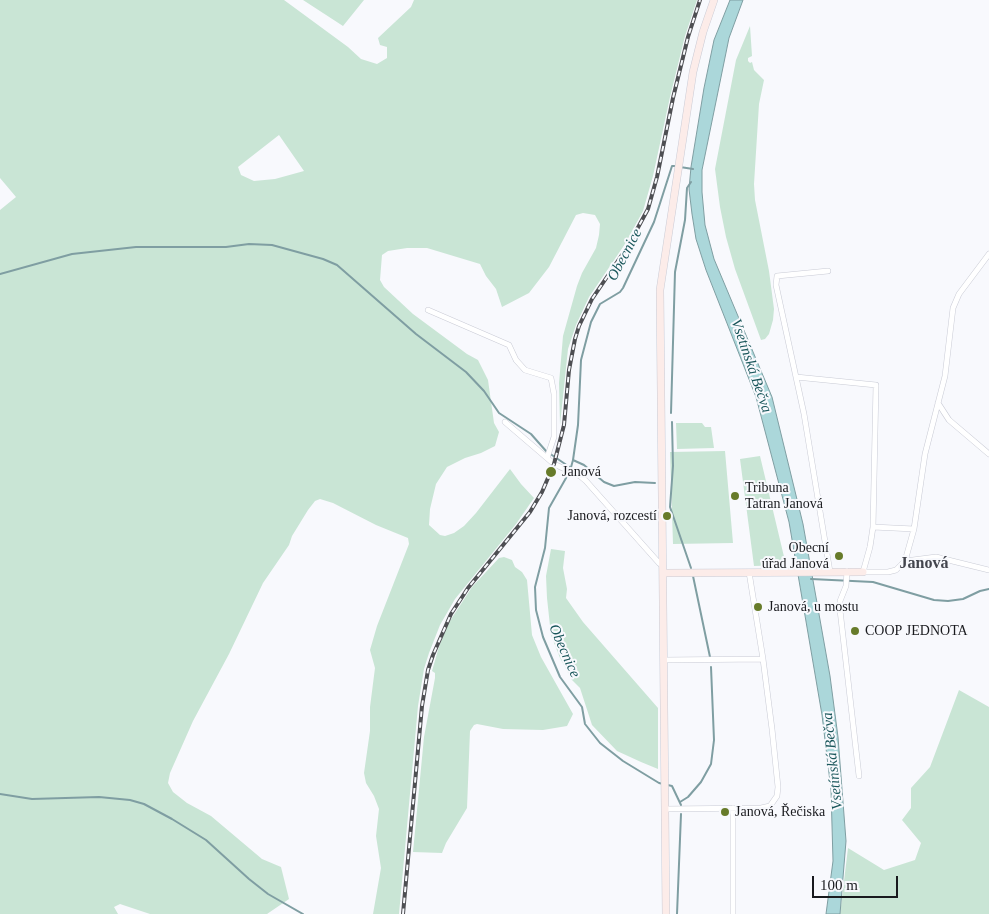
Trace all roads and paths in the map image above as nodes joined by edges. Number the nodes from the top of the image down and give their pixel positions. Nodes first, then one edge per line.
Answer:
1 (714, 0) edge
2 (989, 254) edge
3 (828, 271) dead end
4 (428, 310) dead end
5 (796, 377) junction
6 (938, 403) junction
7 (505, 422) dead end
8 (989, 454) edge
9 (547, 458) junction
10 (873, 527) junction
11 (914, 529) junction
12 (905, 561) junction
13 (663, 569) junction
14 (989, 570) edge
15 (751, 572) junction
16 (828, 572) junction
17 (863, 572) junction
18 (847, 574) junction
19 (763, 659) junction
20 (664, 660) junction
21 (860, 776) dead end
22 (733, 808) junction
23 (665, 809) junction
24 (666, 914) edge
25 (733, 914) edge

1 - 13 main road
2 - 6 street
3 - 5 street
4 - 9 street
5 - 10 street
5 - 16 street
6 - 8 street
6 - 11 street
7 - 9 street
9 - 13 street
10 - 11 street
10 - 17 street
11 - 12 street
12 - 14 street
12 - 17 street
13 - 15 main road
13 - 20 main road
15 - 16 main road
15 - 19 street
16 - 18 main road
17 - 18 main road
18 - 21 street
19 - 20 street
19 - 22 street
20 - 23 main road
22 - 23 street
22 - 25 street
23 - 24 main road

